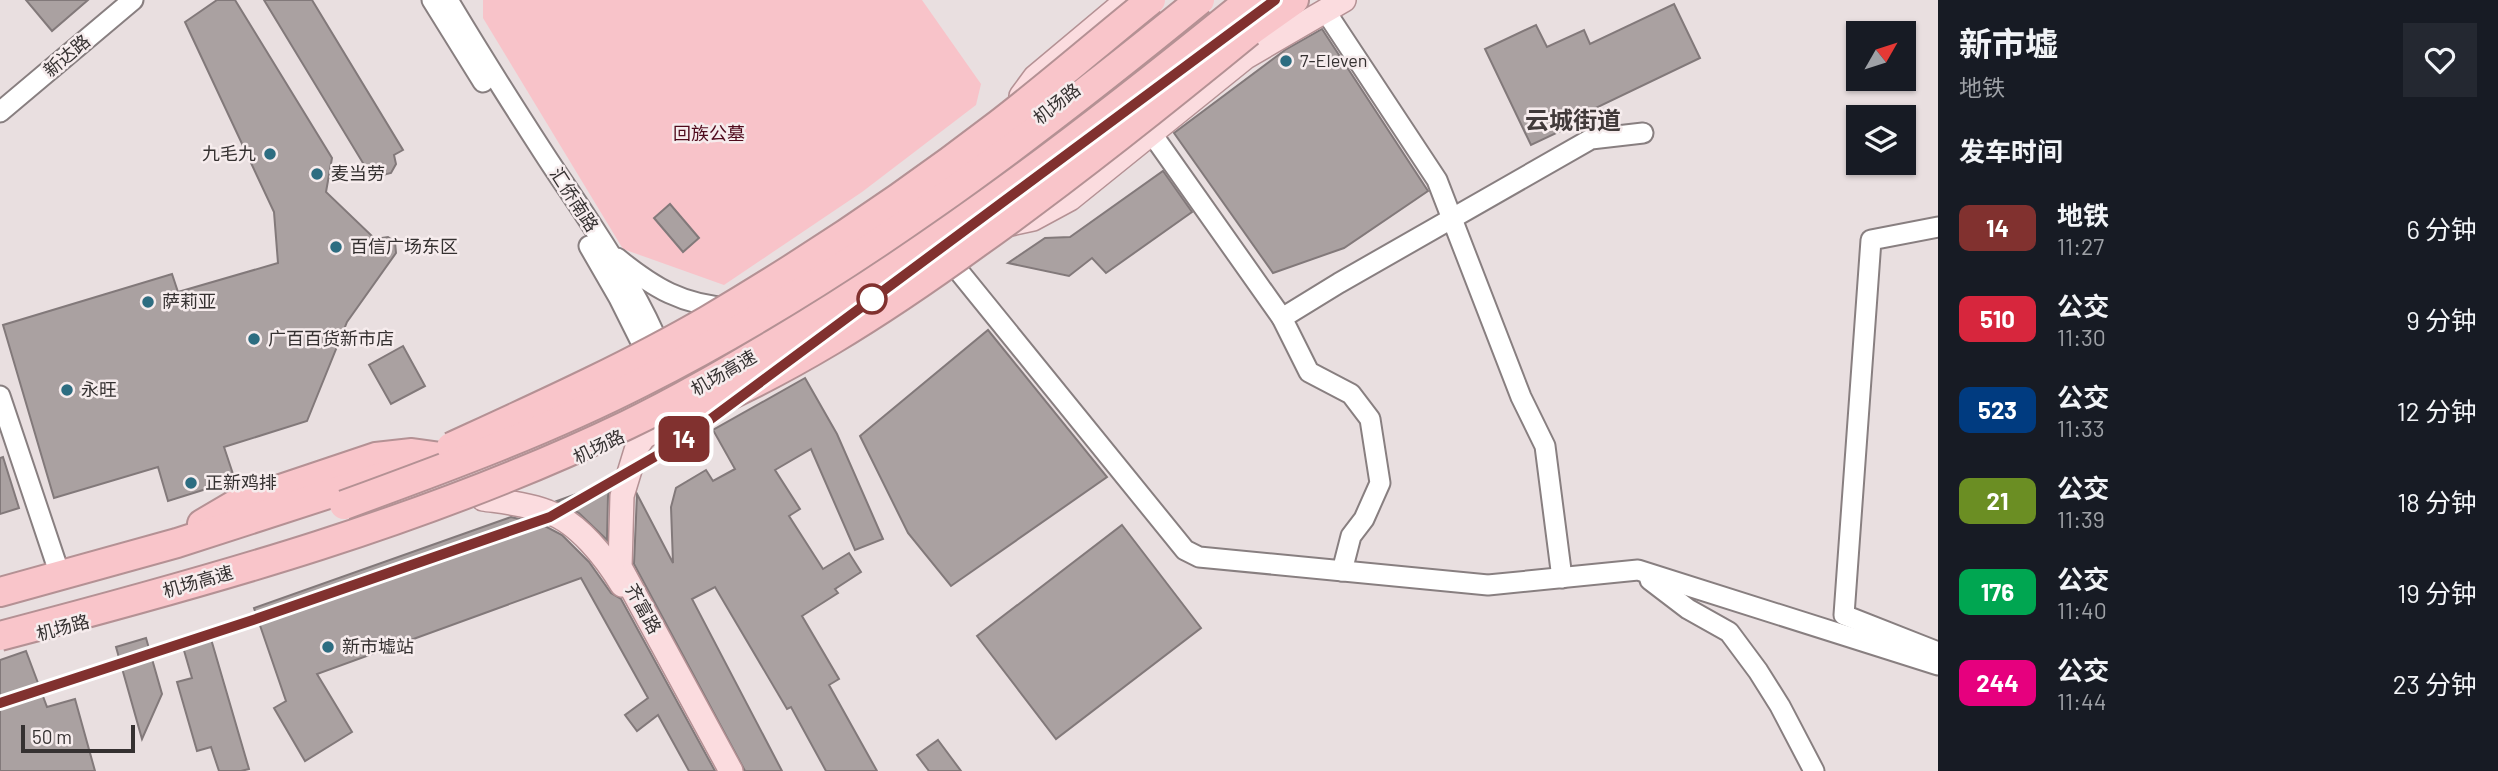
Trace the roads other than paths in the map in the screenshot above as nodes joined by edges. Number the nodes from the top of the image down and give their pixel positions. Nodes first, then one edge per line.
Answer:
1 (133, 0) edge
2 (432, 0) edge
3 (448, 0) edge
4 (1127, 0) edge
5 (1151, 0) edge
6 (1188, 0) edge
7 (1200, 0) edge
8 (1251, 0) edge
9 (1260, 0) edge
10 (1294, 0) edge
11 (1335, 6) edge
12 (0, 112) edge
13 (1152, 134) junction
14 (1643, 134) dead end
15 (995, 152) junction
16 (1452, 219) junction
17 (975, 225) junction
18 (1938, 227) edge
19 (607, 250) junction
20 (942, 250) junction
21 (760, 309) junction
22 (1282, 318) junction
23 (660, 364) junction
24 (710, 393) junction
25 (0, 396) edge
26 (674, 411) junction
27 (482, 499) junction
28 (344, 505) junction
29 (439, 505) junction
30 (1638, 570) junction
31 (1342, 571) junction
32 (60, 575) junction
33 (1562, 578) junction
34 (0, 592) edge
35 (0, 604) edge
36 (0, 636) edge
37 (0, 645) edge
38 (1938, 652) edge
39 (1938, 665) edge
40 (724, 771) edge
41 (731, 771) edge
42 (1814, 771) edge

1 - 12 street, 新达路
2 - 23 street, 汇侨南路
3 - 19 street, 汇侨南路
4 - 15 main road
5 - 28 highway, bridge
6 - 15 highway, 机场路
7 - 28 highway, 机场高速, bridge
8 - 29 highway, 机场高速, bridge
9 - 17 highway, 机场路
10 - 29 highway, bridge
11 - 13 main road
11 - 16 street
13 - 17 main road
13 - 22 street
14 - 16 street
15 - 21 highway, 机场路
16 - 22 street
16 - 33 street
17 - 20 highway, 机场路
18 - 38 street
19 - 21 street
19 - 23 street, 汇侨南路
20 - 24 highway, 机场路
20 - 31 street
21 - 23 highway, 机场路
22 - 31 street
23 - 26 street, 汇侨南路
23 - 32 highway, 机场路
24 - 26 highway, 机场路
24 - 41 main road, 齐富路
25 - 32 street
26 - 27 highway, 机场路
27 - 37 highway, 机场路
27 - 40 main road, 齐富路
28 - 35 highway, 机场高速
29 - 36 highway, 机场高速, bridge
30 - 33 street
30 - 39 street
30 - 42 street
31 - 33 street
32 - 34 highway

